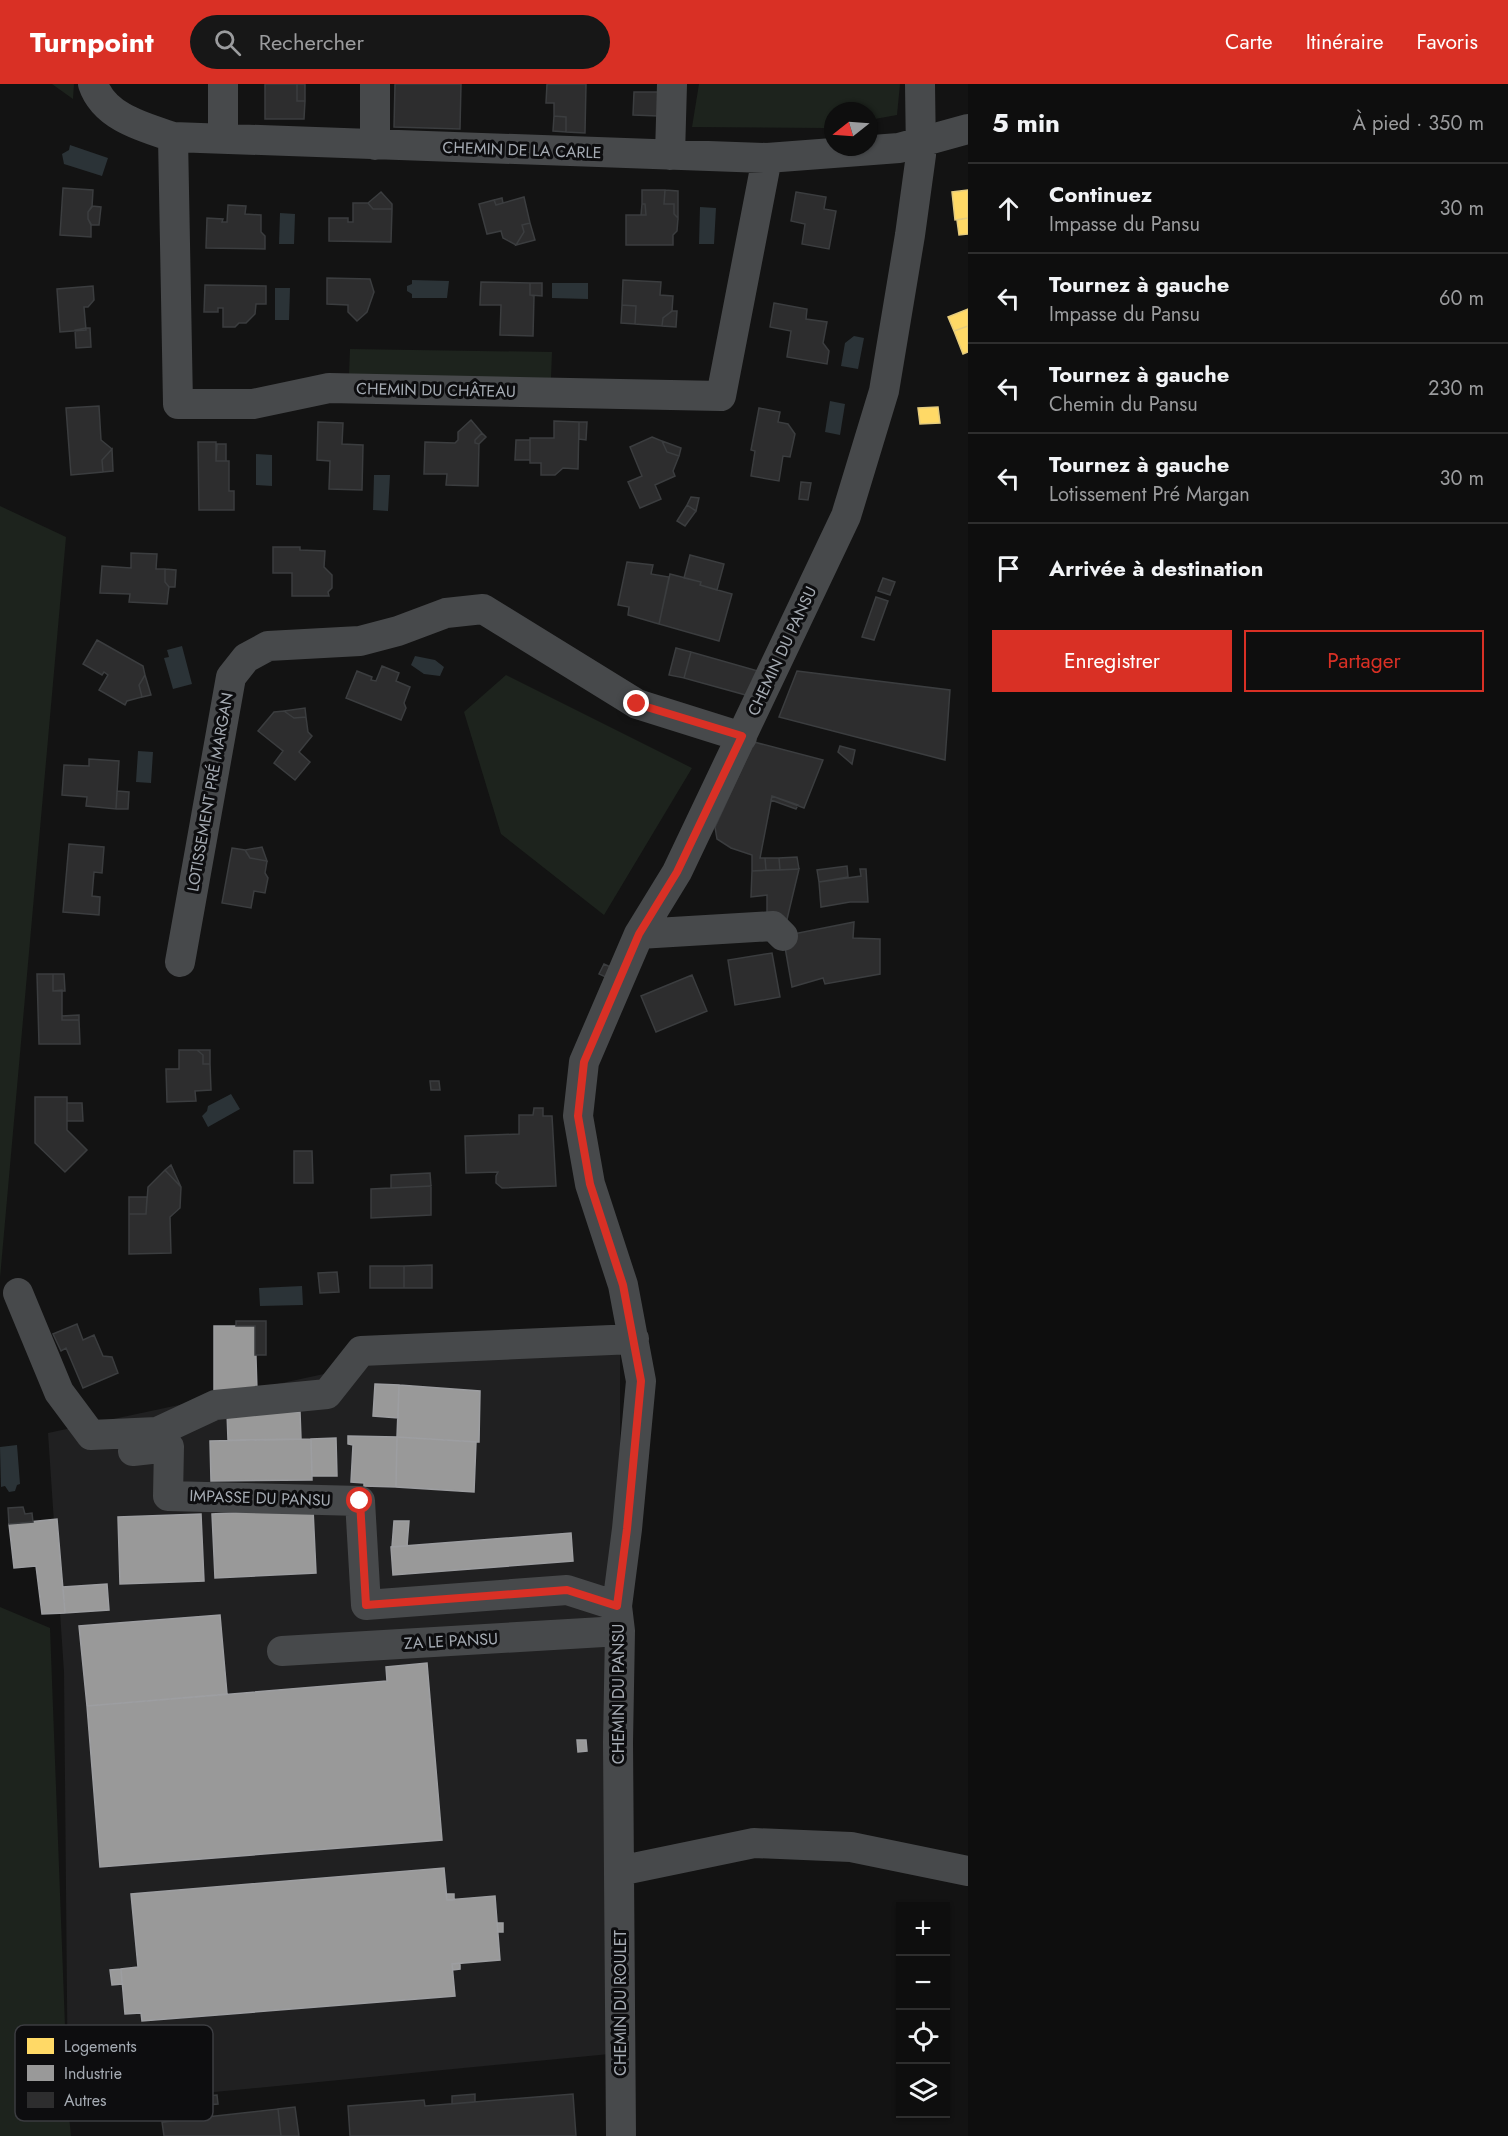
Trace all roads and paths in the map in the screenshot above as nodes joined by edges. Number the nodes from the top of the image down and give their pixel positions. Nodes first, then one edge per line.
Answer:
1 (93, 84) edge
2 (223, 84) edge
3 (375, 84) edge
4 (672, 84) edge
5 (920, 84) edge
6 (968, 129) edge
7 (173, 137) junction
8 (223, 139) junction
9 (920, 143) junction
10 (375, 144) junction
11 (670, 155) junction
12 (767, 158) junction
13 (742, 736) junction
14 (639, 934) junction
15 (783, 936) dead end
16 (180, 962) dead end
17 (18, 1293) dead end
18 (633, 1339) junction
19 (103, 1455) dead end
20 (619, 1618) junction
21 (282, 1651) dead end
22 (619, 1870) junction
23 (968, 1871) edge
24 (621, 2136) edge

1 - 7 street, CHEMIN DE LA CARLE
2 - 8 street
3 - 10 street
4 - 11 street
5 - 9 street, CHEMIN DU PANSU
6 - 9 street, CHEMIN DE LA CARLE
7 - 8 street, CHEMIN DE LA CARLE
7 - 12 street, CHEMIN DU CHÂTEAU
8 - 10 street, CHEMIN DE LA CARLE
9 - 12 street, CHEMIN DE LA CARLE
9 - 13 street, CHEMIN DU PANSU
10 - 11 street, CHEMIN DE LA CARLE
11 - 12 street, CHEMIN DE LA CARLE
13 - 14 street, CHEMIN DU PANSU
13 - 16 street, LOTISSEMENT PRÉ MARGAN
14 - 15 street
14 - 18 street, CHEMIN DU PANSU
17 - 18 street
18 - 20 street, CHEMIN DU PANSU
19 - 20 street, IMPASSE DU PANSU
20 - 21 street, ZA LE PANSU
20 - 22 street, CHEMIN DU PANSU
22 - 23 street
22 - 24 street, CHEMIN DU ROULET

